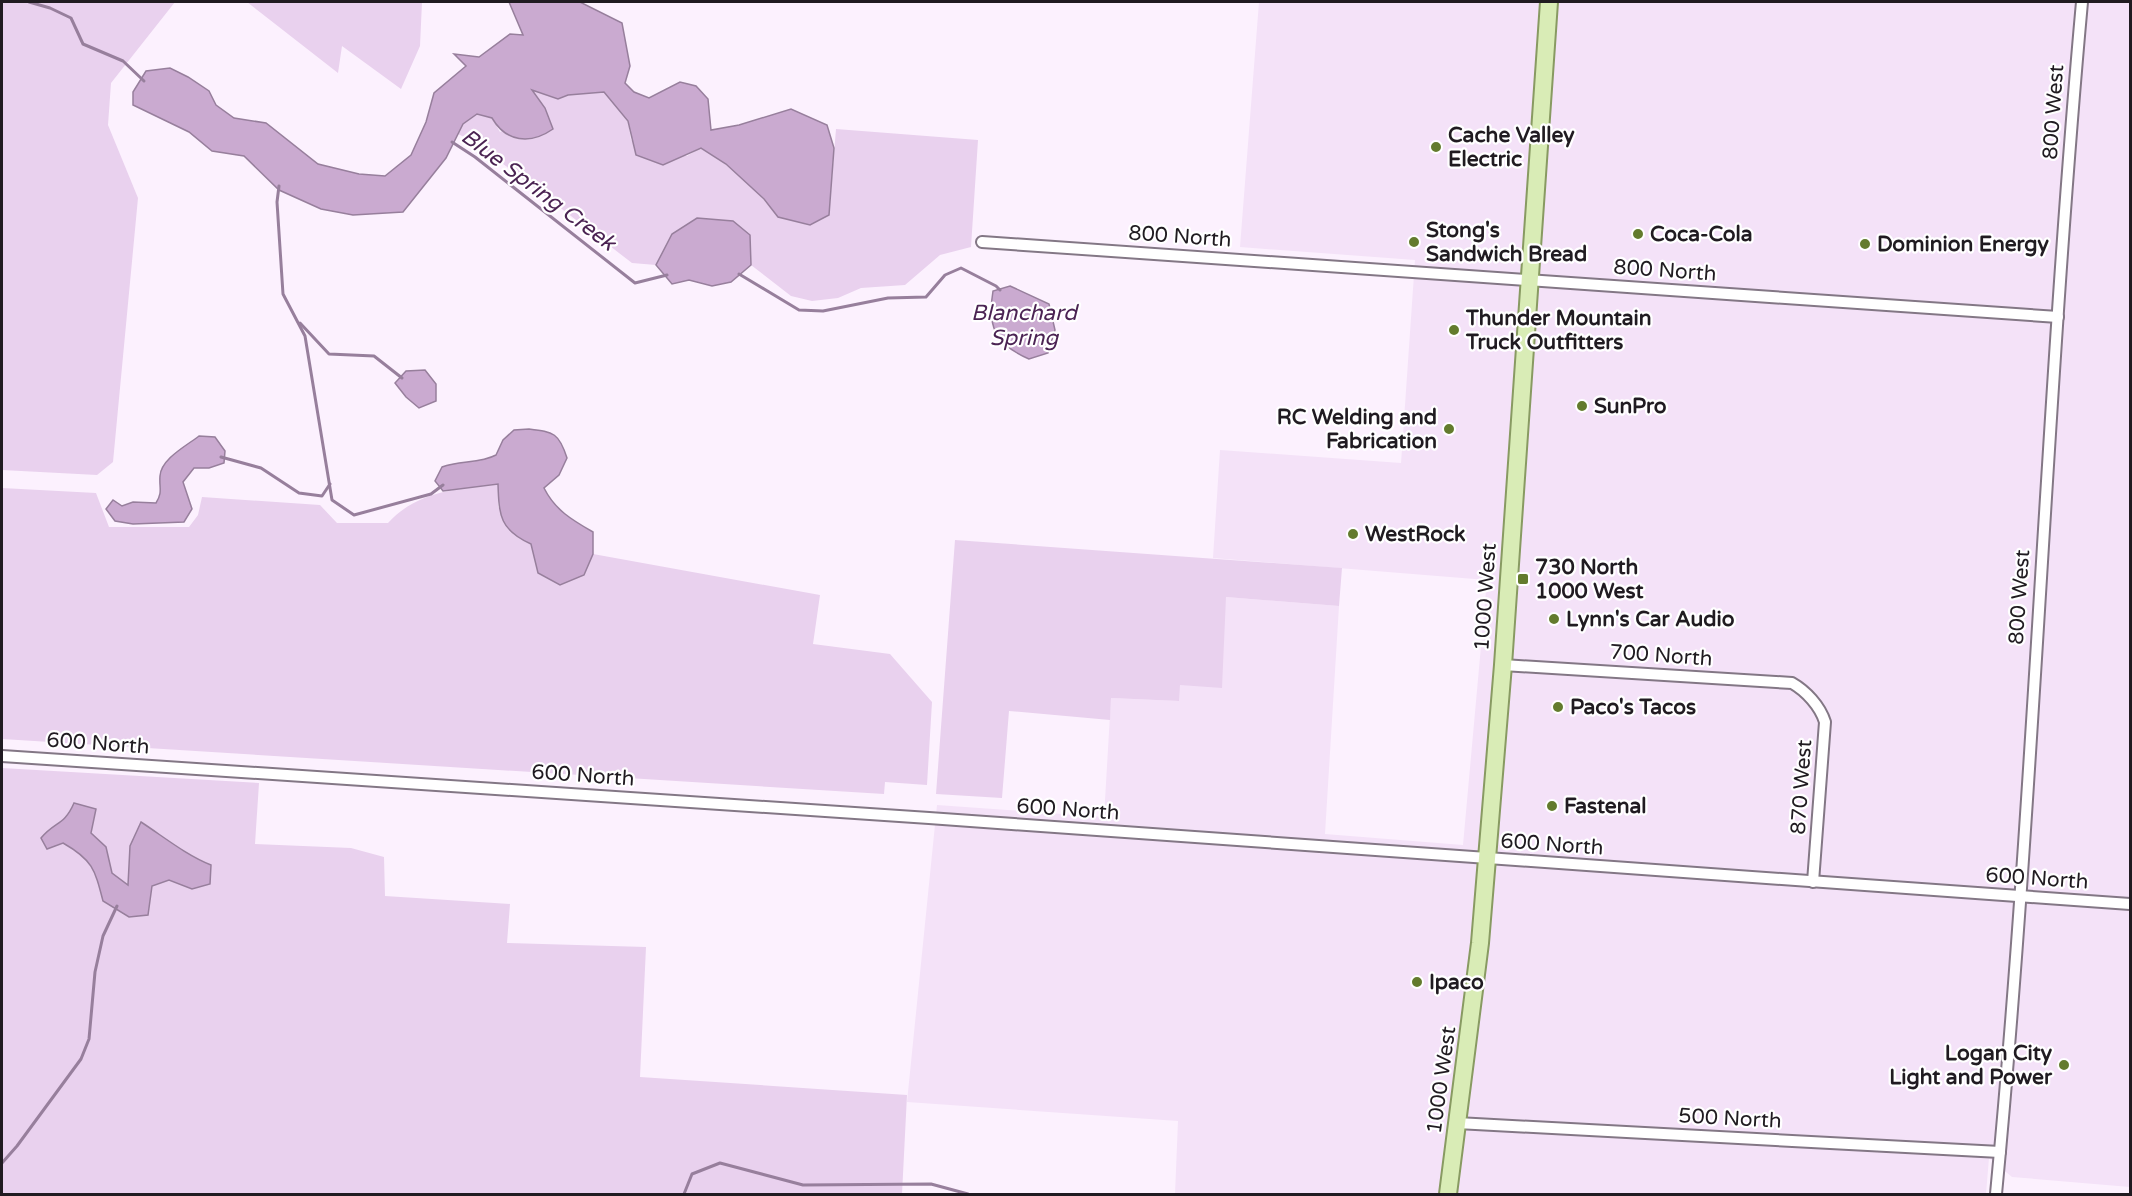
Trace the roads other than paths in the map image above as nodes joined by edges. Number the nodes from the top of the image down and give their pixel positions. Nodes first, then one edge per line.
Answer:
1 (1549, 2) edge
2 (2082, 2) edge
3 (982, 242) dead end
4 (1530, 280) junction
5 (2058, 317) junction
6 (1503, 665) junction
7 (1811, 699) joint
8 (2, 756) edge
9 (1486, 859) junction
10 (1813, 882) junction
11 (2020, 896) junction
12 (2130, 904) edge
13 (1457, 1123) junction
14 (2000, 1152) junction
15 (1448, 1194) edge
16 (1996, 1194) edge

1 - 4 main road, 1000 West
2 - 5 street, 800 West
3 - 4 street, 800 North
4 - 5 street, 800 North
4 - 6 main road, 1000 West
5 - 11 street, 800 West
6 - 7 street, 700 North
6 - 9 main road, 1000 West
7 - 10 street, 870 West
8 - 9 street, 600 North
9 - 10 street, 600 North
9 - 13 main road, 1000 West
10 - 11 street, 600 North
11 - 12 street, 600 North
11 - 14 street, 800 West
13 - 14 street, 500 North
13 - 15 main road, 1000 West
14 - 16 street, 800 West

